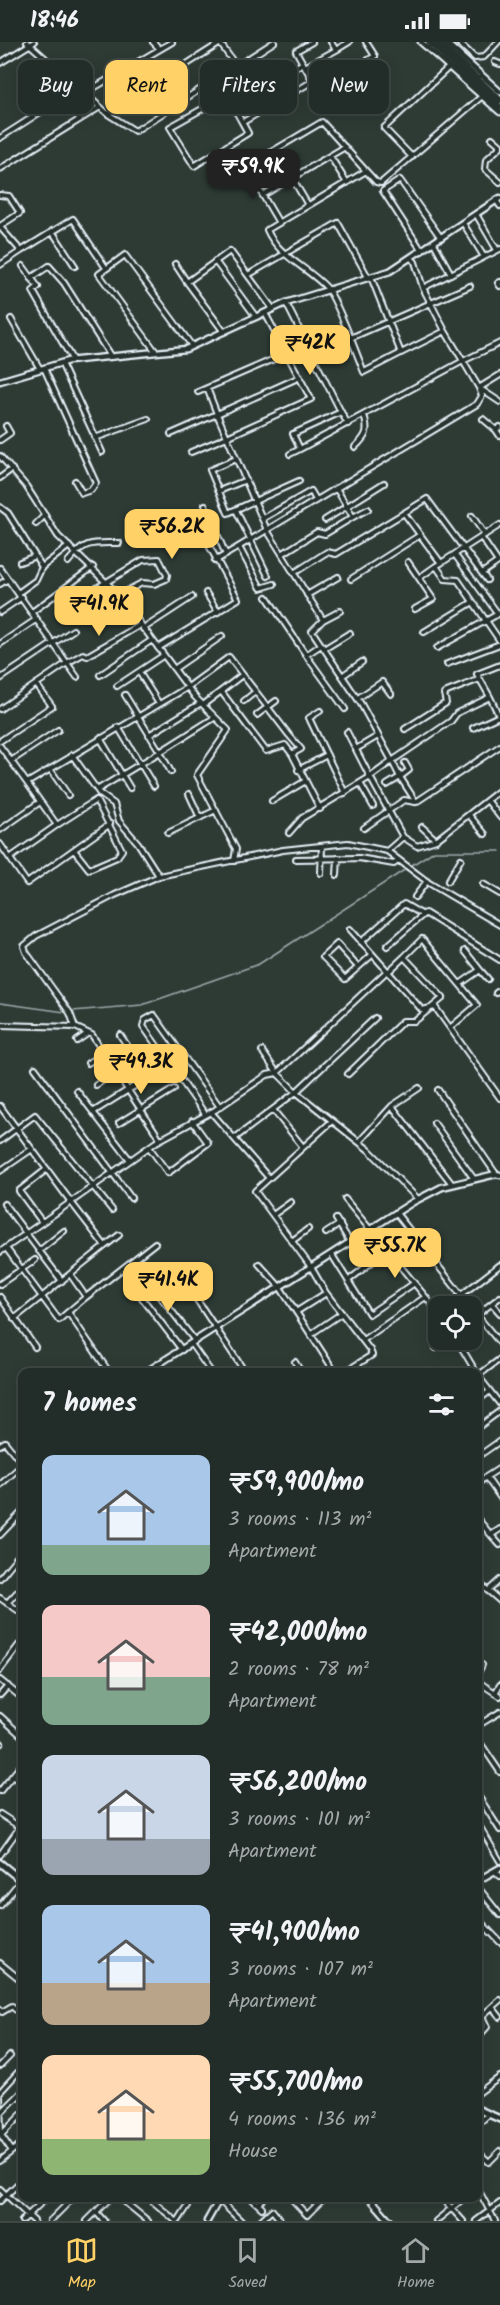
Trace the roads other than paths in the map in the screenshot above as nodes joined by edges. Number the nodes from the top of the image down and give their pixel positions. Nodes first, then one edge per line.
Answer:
1 (30, 42) edge
2 (153, 42) edge
3 (172, 42) edge
4 (221, 42) edge
5 (274, 42) edge
6 (312, 42) edge
7 (331, 42) edge
8 (349, 42) edge
9 (366, 42) edge
10 (421, 42) edge
11 (429, 42) edge
12 (438, 42) edge
13 (445, 42) edge
14 (458, 42) edge
15 (498, 42) edge
16 (160, 49) junction
17 (336, 50) junction
18 (49, 60) edge
19 (232, 60) edge
20 (246, 60) edge
21 (368, 60) edge
22 (0, 63) edge
23 (188, 63) edge
24 (304, 65) junction
25 (459, 67) junction
26 (448, 68) junction
27 (297, 69) edge
28 (309, 74) edge
29 (309, 83) edge
30 (93, 88) edge
31 (500, 92) edge
32 (481, 97) junction
33 (93, 100) edge
34 (500, 100) edge
35 (100, 107) junction
36 (500, 107) edge
37 (200, 110) edge
38 (105, 111) edge
39 (500, 112) edge
40 (37, 114) edge
41 (108, 114) edge
42 (161, 114) edge
43 (238, 114) edge
44 (243, 122) junction
45 (0, 137) edge
46 (492, 138) dead end
47 (500, 146) edge
48 (345, 147) junction
49 (330, 156) junction
50 (412, 157) junction
51 (246, 167) junction
52 (0, 169) edge
53 (366, 171) junction
54 (292, 178) junction
55 (224, 180) dead end
56 (500, 182) edge
57 (347, 183) junction
58 (0, 195) edge
59 (262, 195) junction
60 (498, 199) edge
61 (308, 205) junction
62 (500, 206) edge
63 (476, 214) junction
64 (279, 223) junction
65 (463, 223) junction
66 (0, 226) edge
67 (52, 231) junction
68 (441, 238) junction
69 (434, 243) junction
70 (499, 250) edge
71 (21, 251) junction
72 (422, 251) junction
73 (285, 254) junction
74 (484, 257) junction
75 (273, 258) dead end
76 (411, 258) junction
77 (215, 261) junction
78 (176, 264) dead end
79 (0, 265) edge
80 (23, 266) dead end
81 (75, 266) dead end
82 (106, 268) junction
83 (451, 274) junction
84 (248, 275) junction
85 (370, 277) junction
86 (32, 278) junction
87 (187, 282) junction
88 (470, 286) dead end
89 (328, 288) junction
90 (423, 288) junction
91 (431, 302) junction
92 (286, 303) junction
93 (273, 309) junction
94 (266, 313) junction
95 (256, 317) junction
96 (11, 319) dead end
97 (389, 322) junction
98 (445, 331) junction
99 (224, 332) junction
100 (349, 338) junction
101 (500, 343) edge
102 (192, 346) junction
103 (332, 346) dead end
104 (156, 352) junction
105 (288, 353) junction
106 (401, 353) junction
107 (111, 357) junction
108 (73, 361) junction
109 (463, 361) junction
110 (61, 363) junction
111 (42, 369) junction
112 (500, 375) edge
113 (300, 377) junction
114 (0, 380) edge
115 (207, 388) junction
116 (479, 388) junction
117 (198, 392) dead end
118 (500, 402) edge
119 (341, 412) junction
120 (217, 414) junction
121 (364, 415) junction
122 (148, 419) dead end
123 (483, 419) dead end
124 (348, 424) junction
125 (6, 426) dead end
126 (498, 429) edge
127 (171, 434) dead end
128 (500, 436) edge
129 (227, 437) junction
130 (95, 438) junction
131 (0, 440) edge
132 (355, 447) dead end
133 (300, 449) junction
134 (102, 452) dead end
135 (191, 452) dead end
136 (290, 454) dead end
137 (0, 456) edge
138 (237, 459) junction
139 (12, 469) junction
140 (0, 478) edge
141 (246, 480) junction
142 (75, 481) dead end
143 (299, 481) dead end
144 (384, 483) dead end
145 (336, 489) junction
146 (219, 491) junction
147 (316, 500) junction
148 (255, 501) junction
149 (205, 505) dead end
150 (347, 506) junction
151 (0, 507) edge
152 (369, 508) dead end
153 (236, 510) junction
154 (404, 513) junction
155 (45, 515) junction
156 (472, 516) dead end
157 (353, 517) junction
158 (262, 519) junction
159 (325, 520) dead end
160 (36, 524) dead end
161 (499, 526) edge
162 (267, 530) junction
163 (420, 535) junction
164 (483, 536) junction
165 (206, 540) dead end
166 (250, 540) junction
167 (119, 543) dead end
168 (69, 546) junction
169 (238, 547) junction
170 (465, 548) junction
171 (76, 551) junction
172 (282, 554) junction
173 (226, 555) junction
174 (455, 555) junction
175 (35, 556) junction
176 (215, 561) junction
177 (21, 562) dead end
178 (68, 562) dead end
179 (408, 562) dead end
180 (441, 563) junction
181 (436, 566) junction
182 (42, 567) junction
183 (93, 567) junction
184 (0, 568) edge
185 (294, 573) junction
186 (482, 573) junction
187 (268, 576) dead end
188 (338, 577) dead end
189 (419, 578) junction
190 (8, 579) junction
191 (351, 579) dead end
192 (487, 580) dead end
193 (106, 581) junction
194 (0, 584) edge
195 (274, 584) dead end
196 (206, 593) dead end
197 (20, 595) junction
198 (119, 595) junction
199 (307, 596) junction
200 (192, 597) dead end
201 (267, 597) dead end
202 (75, 601) dead end
203 (473, 602) junction
204 (415, 609) dead end
205 (340, 611) dead end
206 (0, 612) edge
207 (32, 612) junction
208 (218, 612) junction
209 (37, 619) junction
210 (322, 620) junction
211 (487, 622) junction
212 (142, 627) junction
213 (73, 630) dead end
214 (424, 632) dead end
215 (350, 633) dead end
216 (222, 636) dead end
217 (152, 640) junction
218 (53, 643) junction
219 (500, 643) edge
220 (0, 644) edge
221 (323, 647) junction
222 (158, 648) junction
223 (437, 648) dead end
224 (306, 655) junction
225 (164, 656) junction
226 (362, 662) dead end
227 (67, 663) junction
228 (447, 664) dead end
229 (500, 665) edge
230 (174, 669) junction
231 (139, 672) junction
232 (100, 675) dead end
233 (242, 675) junction
234 (342, 675) junction
235 (77, 677) dead end
236 (0, 679) edge
237 (480, 679) junction
238 (36, 684) junction
239 (117, 686) dead end
240 (188, 687) junction
241 (221, 691) junction
242 (255, 692) junction
243 (125, 694) dead end
244 (391, 694) dead end
245 (490, 697) junction
246 (358, 698) junction
247 (244, 701) dead end
248 (276, 701) dead end
249 (159, 704) junction
250 (202, 704) junction
251 (267, 708) junction
252 (0, 709) edge
253 (345, 709) dead end
254 (320, 711) dead end
255 (257, 715) dead end
256 (138, 716) junction
257 (500, 717) edge
258 (214, 718) junction
259 (118, 727) junction
260 (473, 728) dead end
261 (405, 729) dead end
262 (58, 730) dead end
263 (347, 732) dead end
264 (149, 735) junction
265 (378, 736) junction
266 (100, 738) junction
267 (0, 741) edge
268 (0, 746) edge
269 (500, 746) edge
270 (356, 750) junction
271 (160, 752) junction
272 (292, 754) junction
273 (72, 755) junction
274 (327, 755) junction
275 (11, 761) junction
276 (392, 761) junction
277 (405, 763) dead end
278 (141, 765) junction
279 (50, 769) junction
280 (298, 770) junction
281 (171, 772) dead end
282 (123, 775) junction
283 (370, 777) junction
284 (400, 777) junction
285 (304, 782) junction
286 (27, 783) junction
287 (360, 783) junction
288 (387, 785) dead end
289 (154, 786) dead end
290 (130, 788) dead end
291 (98, 790) junction
292 (500, 790) edge
293 (345, 793) junction
294 (68, 795) dead end
295 (189, 795) dead end
296 (487, 800) junction
297 (272, 801) dead end
298 (40, 802) junction
299 (416, 802) junction
300 (373, 806) dead end
301 (320, 809) junction
302 (216, 810) junction
303 (389, 811) junction
304 (469, 814) junction
305 (500, 817) edge
306 (200, 818) junction
307 (110, 824) junction
308 (57, 825) junction
309 (422, 827) dead end
310 (364, 828) dead end
311 (0, 830) edge
312 (168, 833) dead end
313 (289, 833) dead end
314 (485, 834) dead end
315 (403, 837) junction
316 (436, 840) junction
317 (0, 844) edge
318 (322, 846) junction
319 (74, 850) junction
320 (387, 851) junction
321 (10, 858) junction
322 (321, 858) junction
323 (338, 858) junction
324 (296, 859) dead end
325 (461, 859) dead end
326 (399, 860) junction
327 (234, 861) junction
328 (321, 873) dead end
329 (337, 875) dead end
330 (159, 876) junction
331 (427, 881) junction
332 (448, 881) dead end
333 (483, 884) dead end
334 (500, 894) edge
335 (415, 897) dead end
336 (423, 915) junction
337 (500, 925) edge
338 (350, 929) dead end
339 (361, 942) junction
340 (387, 946) dead end
341 (465, 951) dead end
342 (372, 955) junction
343 (404, 957) junction
344 (500, 960) edge
345 (358, 967) junction
346 (480, 970) junction
347 (388, 972) junction
348 (488, 979) dead end
349 (460, 984) junction
350 (435, 1007) junction
351 (375, 1018) dead end
352 (0, 1025) edge
353 (75, 1027) junction
354 (450, 1028) junction
355 (88, 1034) junction
356 (120, 1035) dead end
357 (77, 1041) dead end
358 (145, 1049) dead end
359 (262, 1051) dead end
360 (103, 1053) junction
361 (138, 1060) junction
362 (88, 1063) dead end
363 (35, 1068) dead end
364 (161, 1069) dead end
365 (116, 1072) junction
366 (277, 1073) junction
367 (348, 1074) dead end
368 (149, 1077) junction
369 (96, 1085) dead end
370 (419, 1088) dead end
371 (174, 1089) dead end
372 (77, 1090) dead end
373 (128, 1090) junction
374 (438, 1090) dead end
375 (296, 1092) junction
376 (500, 1098) edge
377 (0, 1106) edge
378 (392, 1106) junction
379 (220, 1107) junction
380 (141, 1110) junction
381 (274, 1111) junction
382 (93, 1112) junction
383 (214, 1113) junction
384 (205, 1114) junction
385 (332, 1120) junction
386 (192, 1121) junction
387 (119, 1123) dead end
388 (434, 1123) dead end
389 (17, 1129) junction
390 (236, 1138) junction
391 (160, 1139) junction
392 (0, 1141) edge
393 (359, 1142) junction
394 (149, 1147) junction
395 (303, 1147) junction
396 (32, 1149) junction
397 (130, 1160) junction
398 (47, 1169) junction
399 (0, 1172) edge
400 (111, 1173) junction
401 (498, 1174) edge
402 (269, 1178) junction
403 (474, 1179) junction
404 (453, 1184) junction
405 (92, 1186) junction
406 (132, 1198) dead end
407 (345, 1199) dead end
408 (418, 1199) junction
409 (71, 1202) junction
410 (291, 1202) dead end
411 (4, 1204) dead end
412 (112, 1210) dead end
413 (396, 1213) junction
414 (273, 1215) junction
415 (336, 1219) dead end
416 (42, 1222) junction
417 (340, 1224) junction
418 (308, 1229) dead end
419 (370, 1230) junction
420 (64, 1232) dead end
421 (326, 1233) dead end
422 (26, 1234) junction
423 (119, 1235) dead end
424 (292, 1241) junction
425 (155, 1243) dead end
426 (351, 1243) junction
427 (105, 1246) junction
428 (6, 1248) junction
429 (39, 1251) junction
430 (386, 1251) junction
431 (0, 1252) edge
432 (332, 1254) junction
433 (35, 1260) dead end
434 (259, 1264) dead end
435 (500, 1265) edge
436 (311, 1268) junction
437 (21, 1269) junction
438 (70, 1274) junction
439 (152, 1277) dead end
440 (349, 1280) junction
441 (62, 1281) junction
442 (0, 1284) edge
443 (413, 1284) junction
444 (280, 1287) junction
445 (326, 1293) junction
446 (193, 1294) dead end
447 (160, 1296) dead end
448 (461, 1296) joint
449 (0, 1297) edge
450 (42, 1297) junction
451 (86, 1297) junction
452 (500, 1297) edge
453 (424, 1298) junction
454 (428, 1302) edge
455 (492, 1304) junction
456 (68, 1312) junction
457 (296, 1312) junction
458 (482, 1312) edge
459 (342, 1313) junction
460 (500, 1313) edge
461 (14, 1319) junction
462 (482, 1322) edge
463 (216, 1326) junction
464 (310, 1334) junction
465 (363, 1340) junction
466 (193, 1342) junction
467 (500, 1343) edge
468 (35, 1347) dead end
469 (182, 1350) junction
470 (463, 1350) edge
471 (500, 1359) edge
472 (295, 1362) dead end
473 (106, 1368) edge
474 (153, 1368) edge
475 (209, 1368) edge
476 (242, 1368) edge
477 (299, 1368) edge
478 (332, 1368) edge
479 (351, 1368) edge
480 (474, 1368) edge
481 (482, 1370) edge
482 (482, 1380) edge
483 (490, 1391) junction
484 (482, 1397) edge
485 (500, 1404) edge
486 (500, 1411) edge
487 (482, 1424) edge
488 (500, 1441) edge
489 (0, 1445) edge
490 (482, 1454) edge
491 (18, 1459) edge
492 (18, 1468) edge
493 (500, 1468) edge
494 (486, 1477) junction
495 (482, 1480) edge
496 (0, 1485) edge
497 (500, 1497) edge
498 (18, 1516) edge
499 (482, 1524) edge
500 (500, 1529) edge
501 (0, 1535) edge
502 (491, 1535) junction
503 (500, 1545) edge
504 (18, 1556) edge
505 (0, 1578) edge
506 (500, 1580) edge
507 (482, 1586) edge
508 (18, 1591) edge
509 (488, 1591) junction
510 (0, 1598) edge
511 (500, 1601) edge
512 (7, 1603) junction
513 (18, 1610) edge
514 (18, 1647) edge
515 (0, 1670) edge
516 (0, 1680) edge
517 (482, 1684) edge
518 (500, 1685) edge
519 (8, 1686) junction
520 (495, 1693) junction
521 (0, 1695) edge
522 (18, 1695) edge
523 (500, 1696) edge
524 (500, 1712) edge
525 (0, 1716) edge
526 (482, 1723) edge
527 (18, 1732) edge
528 (482, 1745) edge
529 (18, 1769) edge
530 (500, 1772) edge
531 (12, 1776) junction
532 (18, 1780) edge
533 (0, 1791) edge
534 (482, 1802) edge
535 (0, 1814) edge
536 (18, 1824) edge
537 (482, 1830) edge
538 (500, 1830) edge
539 (18, 1831) edge
540 (0, 1855) edge
541 (500, 1861) edge
542 (0, 1863) edge
543 (498, 1869) edge
544 (500, 1876) edge
545 (18, 1877) edge
546 (482, 1880) edge
547 (18, 1885) edge
548 (482, 1890) edge
549 (0, 1906) edge
550 (500, 1915) edge
551 (482, 1923) edge
552 (500, 1942) edge
553 (0, 1963) edge
554 (18, 1977) edge
555 (500, 2000) edge
556 (492, 2007) junction
557 (0, 2010) edge
558 (18, 2010) edge
559 (482, 2016) edge
560 (482, 2016) edge
561 (500, 2017) edge
562 (482, 2032) edge
563 (10, 2056) dead end
564 (0, 2066) edge
565 (18, 2073) edge
566 (500, 2077) edge
567 (482, 2090) edge
568 (0, 2094) edge
569 (18, 2096) edge
570 (1, 2111) edge
571 (482, 2111) edge
572 (489, 2114) junction
573 (18, 2118) edge
574 (500, 2119) edge
575 (482, 2120) edge
576 (0, 2135) edge
577 (18, 2146) edge
578 (12, 2151) junction
579 (500, 2151) edge
580 (482, 2156) edge
581 (0, 2161) edge
582 (18, 2184) edge
583 (0, 2189) edge
584 (6, 2196) junction
585 (482, 2196) edge
586 (0, 2201) edge
587 (42, 2202) edge
588 (69, 2202) edge
589 (106, 2202) edge
590 (125, 2202) edge
591 (155, 2202) edge
592 (191, 2202) edge
593 (218, 2202) edge
594 (223, 2202) edge
595 (295, 2202) edge
596 (319, 2202) edge
597 (373, 2202) edge
598 (446, 2202) edge
599 (459, 2202) edge
600 (500, 2203) edge
601 (452, 2208) junction
602 (490, 2210) junction
603 (96, 2212) junction
604 (28, 2216) junction
605 (22, 2221) edge
606 (34, 2221) edge
607 (50, 2221) edge
608 (87, 2221) edge
609 (104, 2221) edge
610 (148, 2221) edge
611 (177, 2221) edge
612 (207, 2221) edge
613 (241, 2221) edge
614 (260, 2221) edge
615 (281, 2221) edge
616 (390, 2221) edge
617 (436, 2221) edge
618 (463, 2221) edge
619 (476, 2221) edge
620 (495, 2221) edge

1 - 18 street
1 - 22 street
2 - 16 street
3 - 16 street
4 - 19 street
4 - 23 street
5 - 20 street
6 - 24 street
7 - 17 street
8 - 17 street
9 - 21 street
10 - 26 street
11 - 25 highway
12 - 25 highway
13 - 31 street
14 - 15 street
16 - 30 street
17 - 24 street
24 - 27 street
24 - 28 street
25 - 34 highway
25 - 36 highway
26 - 32 street
26 - 50 street
29 - 44 street
32 - 39 street
32 - 50 street
33 - 35 street
35 - 38 street
35 - 52 street
37 - 44 street
40 - 45 street
41 - 42 street
43 - 44 street
46 - 47 street
47 - 56 street
48 - 49 street
48 - 51 street
48 - 53 street
49 - 54 street
49 - 57 street
50 - 53 street
51 - 55 street
51 - 59 street
53 - 57 street
54 - 59 street
54 - 61 street
57 - 61 street
58 - 66 street
59 - 64 street
60 - 62 street
60 - 63 street
61 - 64 street
63 - 65 street
63 - 70 street
64 - 73 street
65 - 68 street
65 - 74 street
66 - 71 street
67 - 71 street
67 - 81 street
67 - 82 street
68 - 69 street
68 - 72 street
69 - 72 street
69 - 83 street
70 - 74 street
71 - 79 street
72 - 76 street
73 - 75 street
73 - 84 street
73 - 85 street
73 - 89 street
74 - 83 street
76 - 85 street
76 - 90 street
77 - 84 street
77 - 87 street
77 - 95 street
78 - 87 street
80 - 86 street
82 - 102 street
82 - 104 street
83 - 90 street
84 - 93 street
85 - 89 street
85 - 97 street
86 - 107 street
86 - 108 street
87 - 99 street
88 - 91 street
89 - 92 street
89 - 100 street
90 - 91 street
91 - 97 street
91 - 98 street
92 - 93 street
92 - 119 street
93 - 94 street
94 - 95 street
94 - 105 street
95 - 99 street
96 - 111 street
97 - 100 street
97 - 106 street
98 - 106 street
98 - 109 street
99 - 102 street
100 - 103 street
100 - 106 street
101 - 109 street
102 - 104 street
104 - 107 street
105 - 113 street
105 - 115 street
107 - 108 street
108 - 110 street
109 - 116 street
109 - 121 street
110 - 111 street
110 - 130 street
111 - 114 street
111 - 142 street
112 - 116 street
113 - 120 street
113 - 129 street
115 - 117 street
115 - 120 street
116 - 118 street
116 - 145 street
119 - 124 street
119 - 133 street
120 - 127 street
120 - 129 street
121 - 124 street
121 - 132 street
122 - 130 street
123 - 126 street
124 - 133 street
125 - 131 street
126 - 128 street
129 - 135 street
129 - 138 street
130 - 134 street
133 - 136 street
137 - 139 street
138 - 141 street
138 - 146 street
139 - 140 street
139 - 155 street
141 - 146 street
141 - 148 street
143 - 148 street
144 - 150 street
145 - 147 street
145 - 150 street
146 - 153 street
147 - 158 street
147 - 162 street
148 - 153 street
148 - 158 street
149 - 173 street
150 - 157 street
150 - 159 street
151 - 175 street
152 - 157 street
153 - 166 street
154 - 163 street
154 - 170 street
154 - 185 street
155 - 160 street
155 - 168 street
156 - 164 street
157 - 172 street
158 - 162 street
161 - 164 street
162 - 166 street
162 - 172 street
163 - 180 street
163 - 191 street
164 - 170 street
164 - 186 street
165 - 176 street
166 - 169 street
166 - 187 street
167 - 171 street
168 - 171 street
168 - 182 street
169 - 173 street
169 - 195 street
170 - 174 street
170 - 186 street
171 - 178 street
171 - 183 street
172 - 185 street
173 - 176 street
174 - 180 street
174 - 211 street
175 - 177 street
175 - 182 street
176 - 208 street
179 - 189 street
180 - 181 street
181 - 189 street
181 - 203 street
182 - 197 street
183 - 193 street
183 - 207 street
184 - 190 street
185 - 199 street
186 - 192 street
188 - 199 street
189 - 204 street
190 - 194 street
190 - 197 street
193 - 198 street
193 - 198 street
193 - 202 street
196 - 208 street
197 - 206 street
197 - 207 street
198 - 212 street
199 - 210 street
200 - 212 street
201 - 224 street
203 - 211 street
203 - 214 street
205 - 210 street
207 - 209 street
208 - 222 street
209 - 218 street
209 - 220 street
210 - 221 street
211 - 219 street
211 - 223 street
212 - 217 street
212 - 227 street
213 - 218 street
215 - 221 street
216 - 230 street
217 - 222 street
217 - 232 street
218 - 227 street
218 - 236 street
219 - 228 street
221 - 224 street
221 - 234 street
222 - 225 street
224 - 253 street
225 - 230 street
225 - 231 street
226 - 234 street
227 - 235 street
227 - 238 street
229 - 237 street
230 - 240 street
231 - 239 street
231 - 249 street
233 - 240 street
233 - 241 street
233 - 242 street
234 - 246 street
237 - 245 street
237 - 261 street
238 - 252 street
238 - 267 street
240 - 249 street
240 - 250 street
241 - 250 street
241 - 272 street
242 - 247 street
242 - 251 street
243 - 256 street
244 - 246 street
245 - 257 street
245 - 276 street
246 - 265 street
248 - 251 street
249 - 256 street
250 - 258 street
250 - 264 street
251 - 255 street
251 - 272 street
254 - 274 street
256 - 259 street
256 - 264 street
257 - 260 street
258 - 271 street
258 - 302 street
259 - 266 street
259 - 278 street
262 - 275 street
263 - 270 street
264 - 271 street
265 - 270 street
265 - 276 street
266 - 273 street
266 - 282 street
268 - 275 street
269 - 299 street
270 - 283 street
271 - 278 street
271 - 281 street
272 - 280 street
273 - 279 street
273 - 291 street
274 - 280 street
274 - 293 street
275 - 286 street
276 - 283 street
276 - 284 street
277 - 284 street
278 - 282 street
278 - 289 street
279 - 286 street
279 - 294 street
280 - 285 street
282 - 290 street
282 - 291 street
283 - 287 street
283 - 303 street
284 - 288 street
284 - 299 street
285 - 297 street
285 - 301 street
286 - 298 street
287 - 293 street
287 - 300 street
291 - 330 street
292 - 296 street
293 - 301 street
295 - 306 street
296 - 304 street
296 - 305 street
298 - 308 street
298 - 311 street
299 - 303 street
301 - 313 street
302 - 306 street
302 - 327 street
303 - 310 street
303 - 315 street
304 - 314 street
304 - 316 street
306 - 312 street
307 - 308 street
307 - 319 street
307 - 319 street
308 - 321 street
309 - 316 street
315 - 316 street
315 - 320 street
317 - 321 street
318 - 320 street
318 - 322 street
318 - 327 street
319 - 321 street
320 - 326 street
322 - 323 street
322 - 324 street
322 - 328 street
323 - 326 street
323 - 329 street
325 - 332 street
326 - 331 street
327 - 330 street
330 - 353 street
331 - 335 street
331 - 337 street
333 - 334 street
336 - 339 street
336 - 340 street
336 - 344 street
338 - 339 street
339 - 342 street
341 - 346 street
342 - 345 street
342 - 347 street
343 - 347 street
343 - 349 street
343 - 350 street
345 - 345 street
346 - 348 street
346 - 349 street
347 - 350 street
347 - 366 street
349 - 354 street
350 - 354 street
350 - 367 street
351 - 375 street
352 - 353 street
353 - 355 street
354 - 376 street
355 - 357 street
355 - 360 street
356 - 361 street
358 - 361 street
359 - 366 street
360 - 362 street
360 - 365 street
361 - 368 street
363 - 400 street
364 - 368 street
365 - 369 street
365 - 373 street
366 - 375 street
366 - 379 street
368 - 373 street
370 - 378 street
371 - 380 street
372 - 382 street
373 - 380 street
373 - 382 street
374 - 401 street
375 - 381 street
375 - 385 street
377 - 389 street
378 - 393 street
378 - 404 street
379 - 383 street
379 - 384 street
380 - 387 street
380 - 391 street
381 - 390 street
381 - 395 street
382 - 397 street
383 - 384 street
383 - 390 street
384 - 386 street
385 - 393 street
385 - 395 street
386 - 391 street
386 - 394 street
388 - 403 street
389 - 392 street
389 - 396 street
389 - 405 street
390 - 402 street
391 - 394 street
393 - 408 street
394 - 397 street
395 - 402 street
396 - 398 street
396 - 399 street
397 - 400 street
398 - 409 street
398 - 416 street
400 - 405 street
400 - 406 street
401 - 403 street
402 - 414 street
403 - 404 street
404 - 408 street
405 - 409 street
405 - 412 street
407 - 419 street
408 - 413 street
409 - 416 street
409 - 427 street
410 - 414 street
411 - 422 street
413 - 419 street
413 - 448 street
414 - 424 street
415 - 417 street
416 - 422 street
417 - 421 street
417 - 426 street
418 - 424 street
419 - 426 street
419 - 430 street
420 - 429 street
422 - 428 street
422 - 429 street
423 - 427 street
424 - 436 street
425 - 451 street
426 - 432 street
427 - 438 street
428 - 431 street
428 - 437 street
429 - 441 street
430 - 440 street
430 - 443 street
432 - 436 street
432 - 440 street
433 - 437 street
434 - 444 street
435 - 448 street
436 - 444 street
436 - 445 street
437 - 442 street
437 - 450 street
438 - 441 street
438 - 451 street
439 - 469 street
440 - 443 street
441 - 450 street
443 - 453 street
444 - 457 street
444 - 463 street
445 - 457 street
445 - 459 street
446 - 463 street
447 - 466 street
449 - 461 street
450 - 456 street
450 - 461 street
451 - 456 street
452 - 455 street
453 - 454 street
453 - 465 street
455 - 458 street
455 - 460 street
456 - 473 street
457 - 464 street
459 - 464 street
459 - 465 street
461 - 468 street
462 - 467 street
463 - 466 street
463 - 476 street
464 - 478 street
465 - 479 street
466 - 469 street
466 - 475 street
469 - 474 street
470 - 480 street
471 - 481 street
472 - 477 street
482 - 483 street
483 - 484 street
483 - 485 street
486 - 487 street
488 - 490 street
489 - 491 street
492 - 496 street
493 - 494 street
494 - 495 street
494 - 497 street
498 - 501 street
499 - 502 street
500 - 502 street
502 - 503 street
504 - 505 street
506 - 509 street
507 - 509 street
508 - 512 street
509 - 511 street
510 - 512 street
512 - 513 street
514 - 515 street
516 - 519 street
517 - 520 street
518 - 520 street
519 - 521 street
519 - 522 street
520 - 523 street
524 - 526 street
525 - 527 street
528 - 530 street
529 - 531 street
531 - 532 street
531 - 533 street
534 - 538 street
535 - 536 street
537 - 541 street
539 - 540 street
542 - 545 main road
543 - 544 street
543 - 546 street
547 - 549 street
548 - 550 street
551 - 552 street
553 - 554 street
555 - 556 street
556 - 560 street
556 - 561 street
557 - 558 street
559 - 562 street
563 - 564 street
565 - 568 street
566 - 567 street
568 - 570 street
569 - 570 street
570 - 576 street
571 - 572 main road
572 - 574 main road
572 - 575 street
573 - 576 street
576 - 578 street
577 - 578 street
578 - 581 street
579 - 580 street
582 - 584 street
583 - 584 street
584 - 586 street
584 - 604 street
585 - 602 street
587 - 604 street
588 - 607 street
589 - 603 street
590 - 610 street
591 - 611 street
592 - 611 street
593 - 612 street
594 - 613 street
595 - 596 street
597 - 616 street
598 - 601 street
599 - 601 street
600 - 602 street
601 - 617 street
601 - 618 street
602 - 619 street
602 - 620 street
603 - 608 street
603 - 609 street
604 - 605 street
604 - 606 street
614 - 615 street

